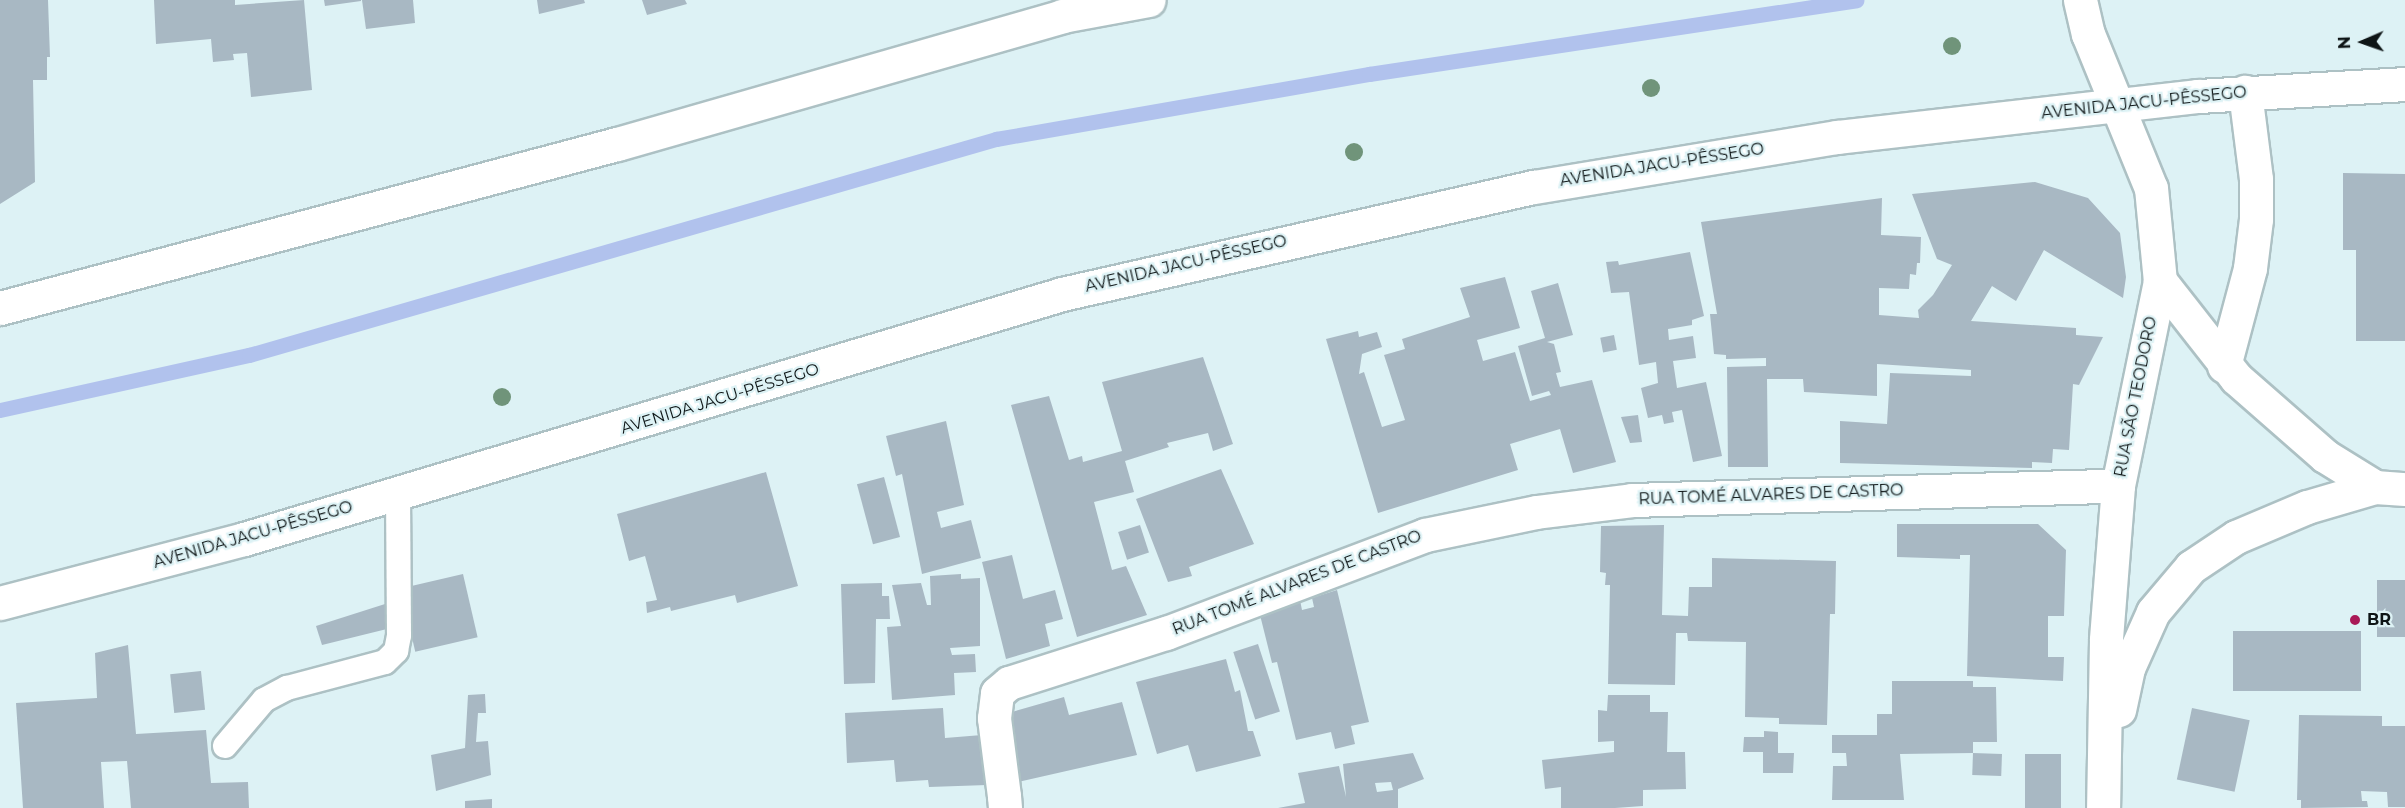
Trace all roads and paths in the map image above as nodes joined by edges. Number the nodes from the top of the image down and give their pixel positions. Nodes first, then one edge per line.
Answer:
1 (1149, 0) edge
2 (2080, 0) edge
3 (2405, 84) edge
4 (2245, 92) junction
5 (2119, 105) junction
6 (2160, 281) junction
7 (0, 308) edge
8 (2224, 366) junction
9 (2118, 486) junction
10 (2390, 488) edge
11 (398, 494) junction
12 (0, 603) edge
13 (225, 746) dead end
14 (2103, 801) edge
15 (1004, 802) edge

1 - 7 main road
2 - 5 main road, RUA SÃO TEODORO
3 - 4 main road, AVENIDA JACU-PÊSSEGO
4 - 5 main road, AVENIDA JACU-PÊSSEGO
4 - 8 main road
5 - 6 main road, RUA SÃO TEODORO
5 - 11 main road, AVENIDA JACU-PÊSSEGO
6 - 8 main road
6 - 9 main road, RUA SÃO TEODORO
8 - 10 main road
9 - 14 main road, RUA SÃO TEODORO
9 - 15 main road, RUA TOMÉ ALVARES DE CASTRO
10 - 14 main road
11 - 12 main road, AVENIDA JACU-PÊSSEGO
11 - 13 lane

